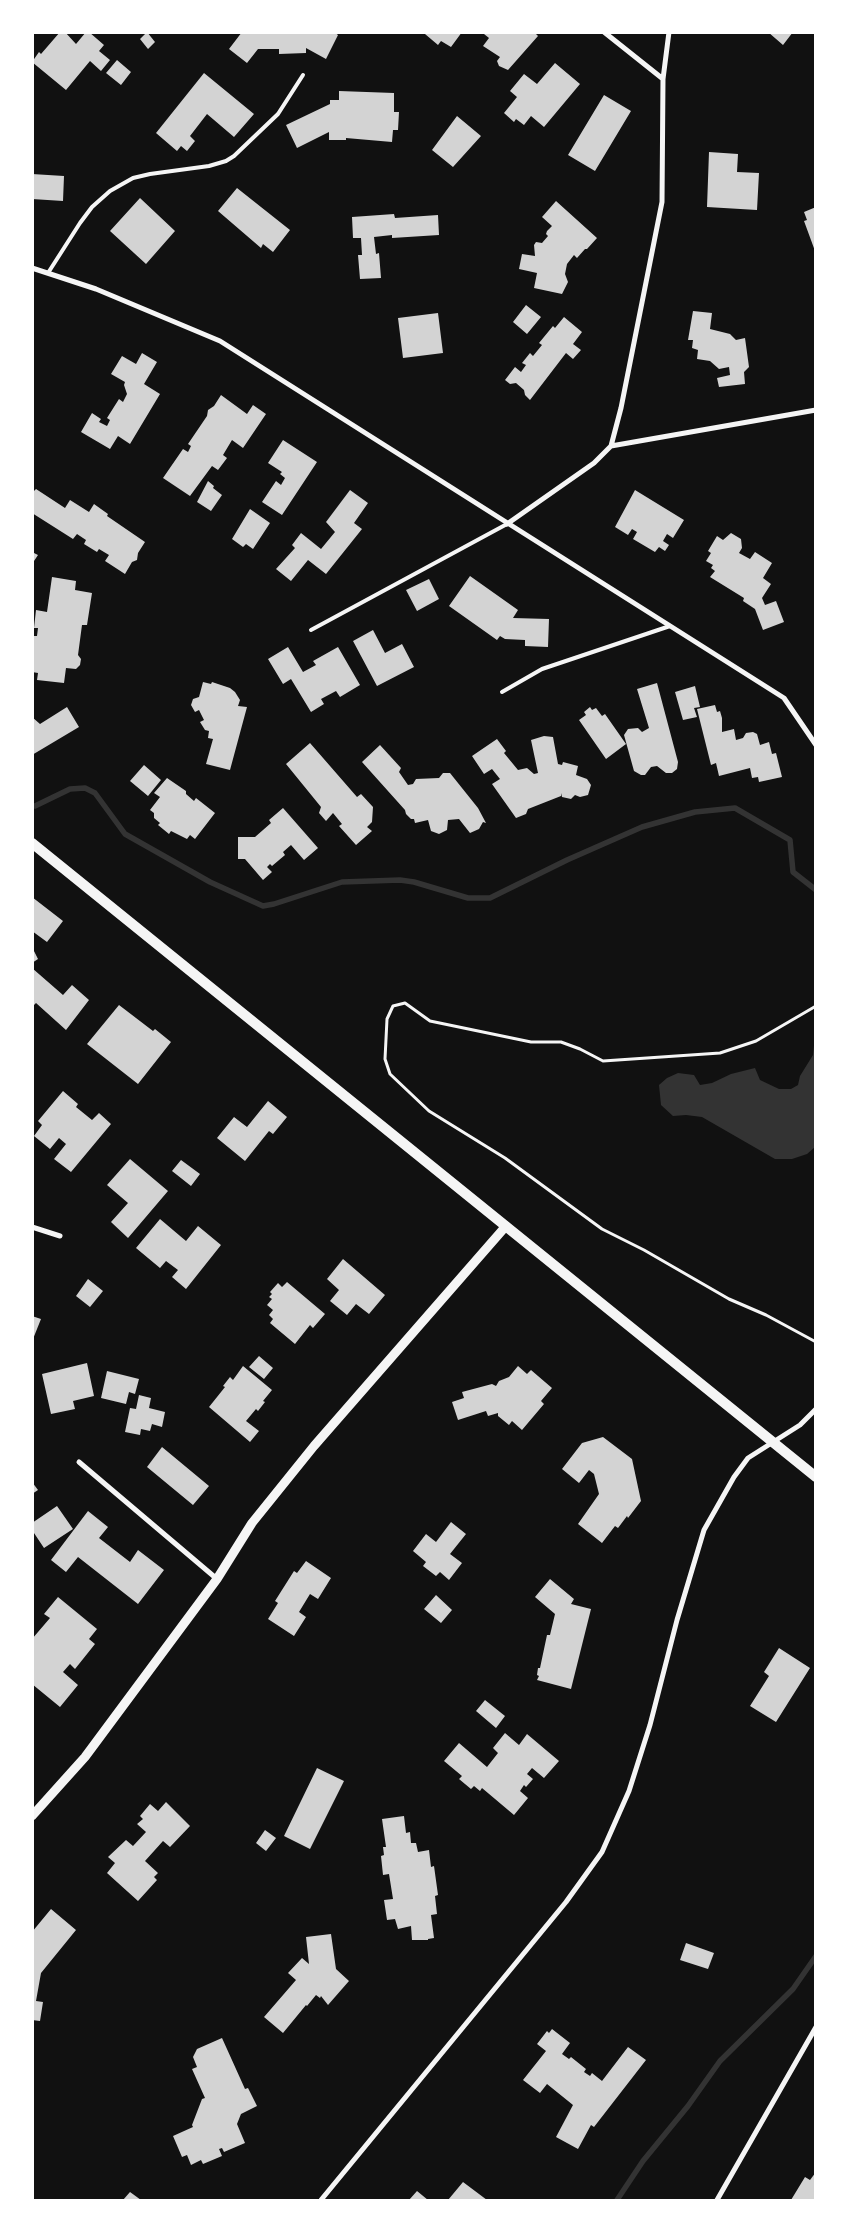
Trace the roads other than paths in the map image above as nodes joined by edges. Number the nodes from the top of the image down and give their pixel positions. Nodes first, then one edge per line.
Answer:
1 (604, 32) edge
2 (669, 32) edge
3 (304, 75) dead end
4 (663, 79) junction
5 (32, 268) edge
6 (48, 273) junction
7 (816, 410) edge
8 (611, 446) junction
9 (507, 524) junction
10 (670, 626) junction
11 (311, 630) dead end
12 (502, 692) dead end
13 (816, 745) edge
14 (32, 843) edge
15 (506, 1226) junction
16 (32, 1228) edge
17 (60, 1236) dead end
18 (816, 1409) edge
19 (772, 1443) junction
20 (79, 1462) dead end
21 (816, 1477) edge
22 (217, 1579) junction
23 (32, 1816) edge
24 (816, 2027) edge
25 (321, 2200) edge
26 (717, 2200) edge

1 - 4 street
2 - 4 street
3 - 6 lane
4 - 8 street
5 - 6 street
6 - 9 street
7 - 8 street
8 - 9 street
9 - 10 street
9 - 11 lane
10 - 12 lane
10 - 13 street
14 - 15 main road
15 - 19 main road
15 - 22 street
16 - 17 street
18 - 19 street
19 - 21 main road
19 - 25 street
20 - 22 street
22 - 23 street
24 - 26 street

